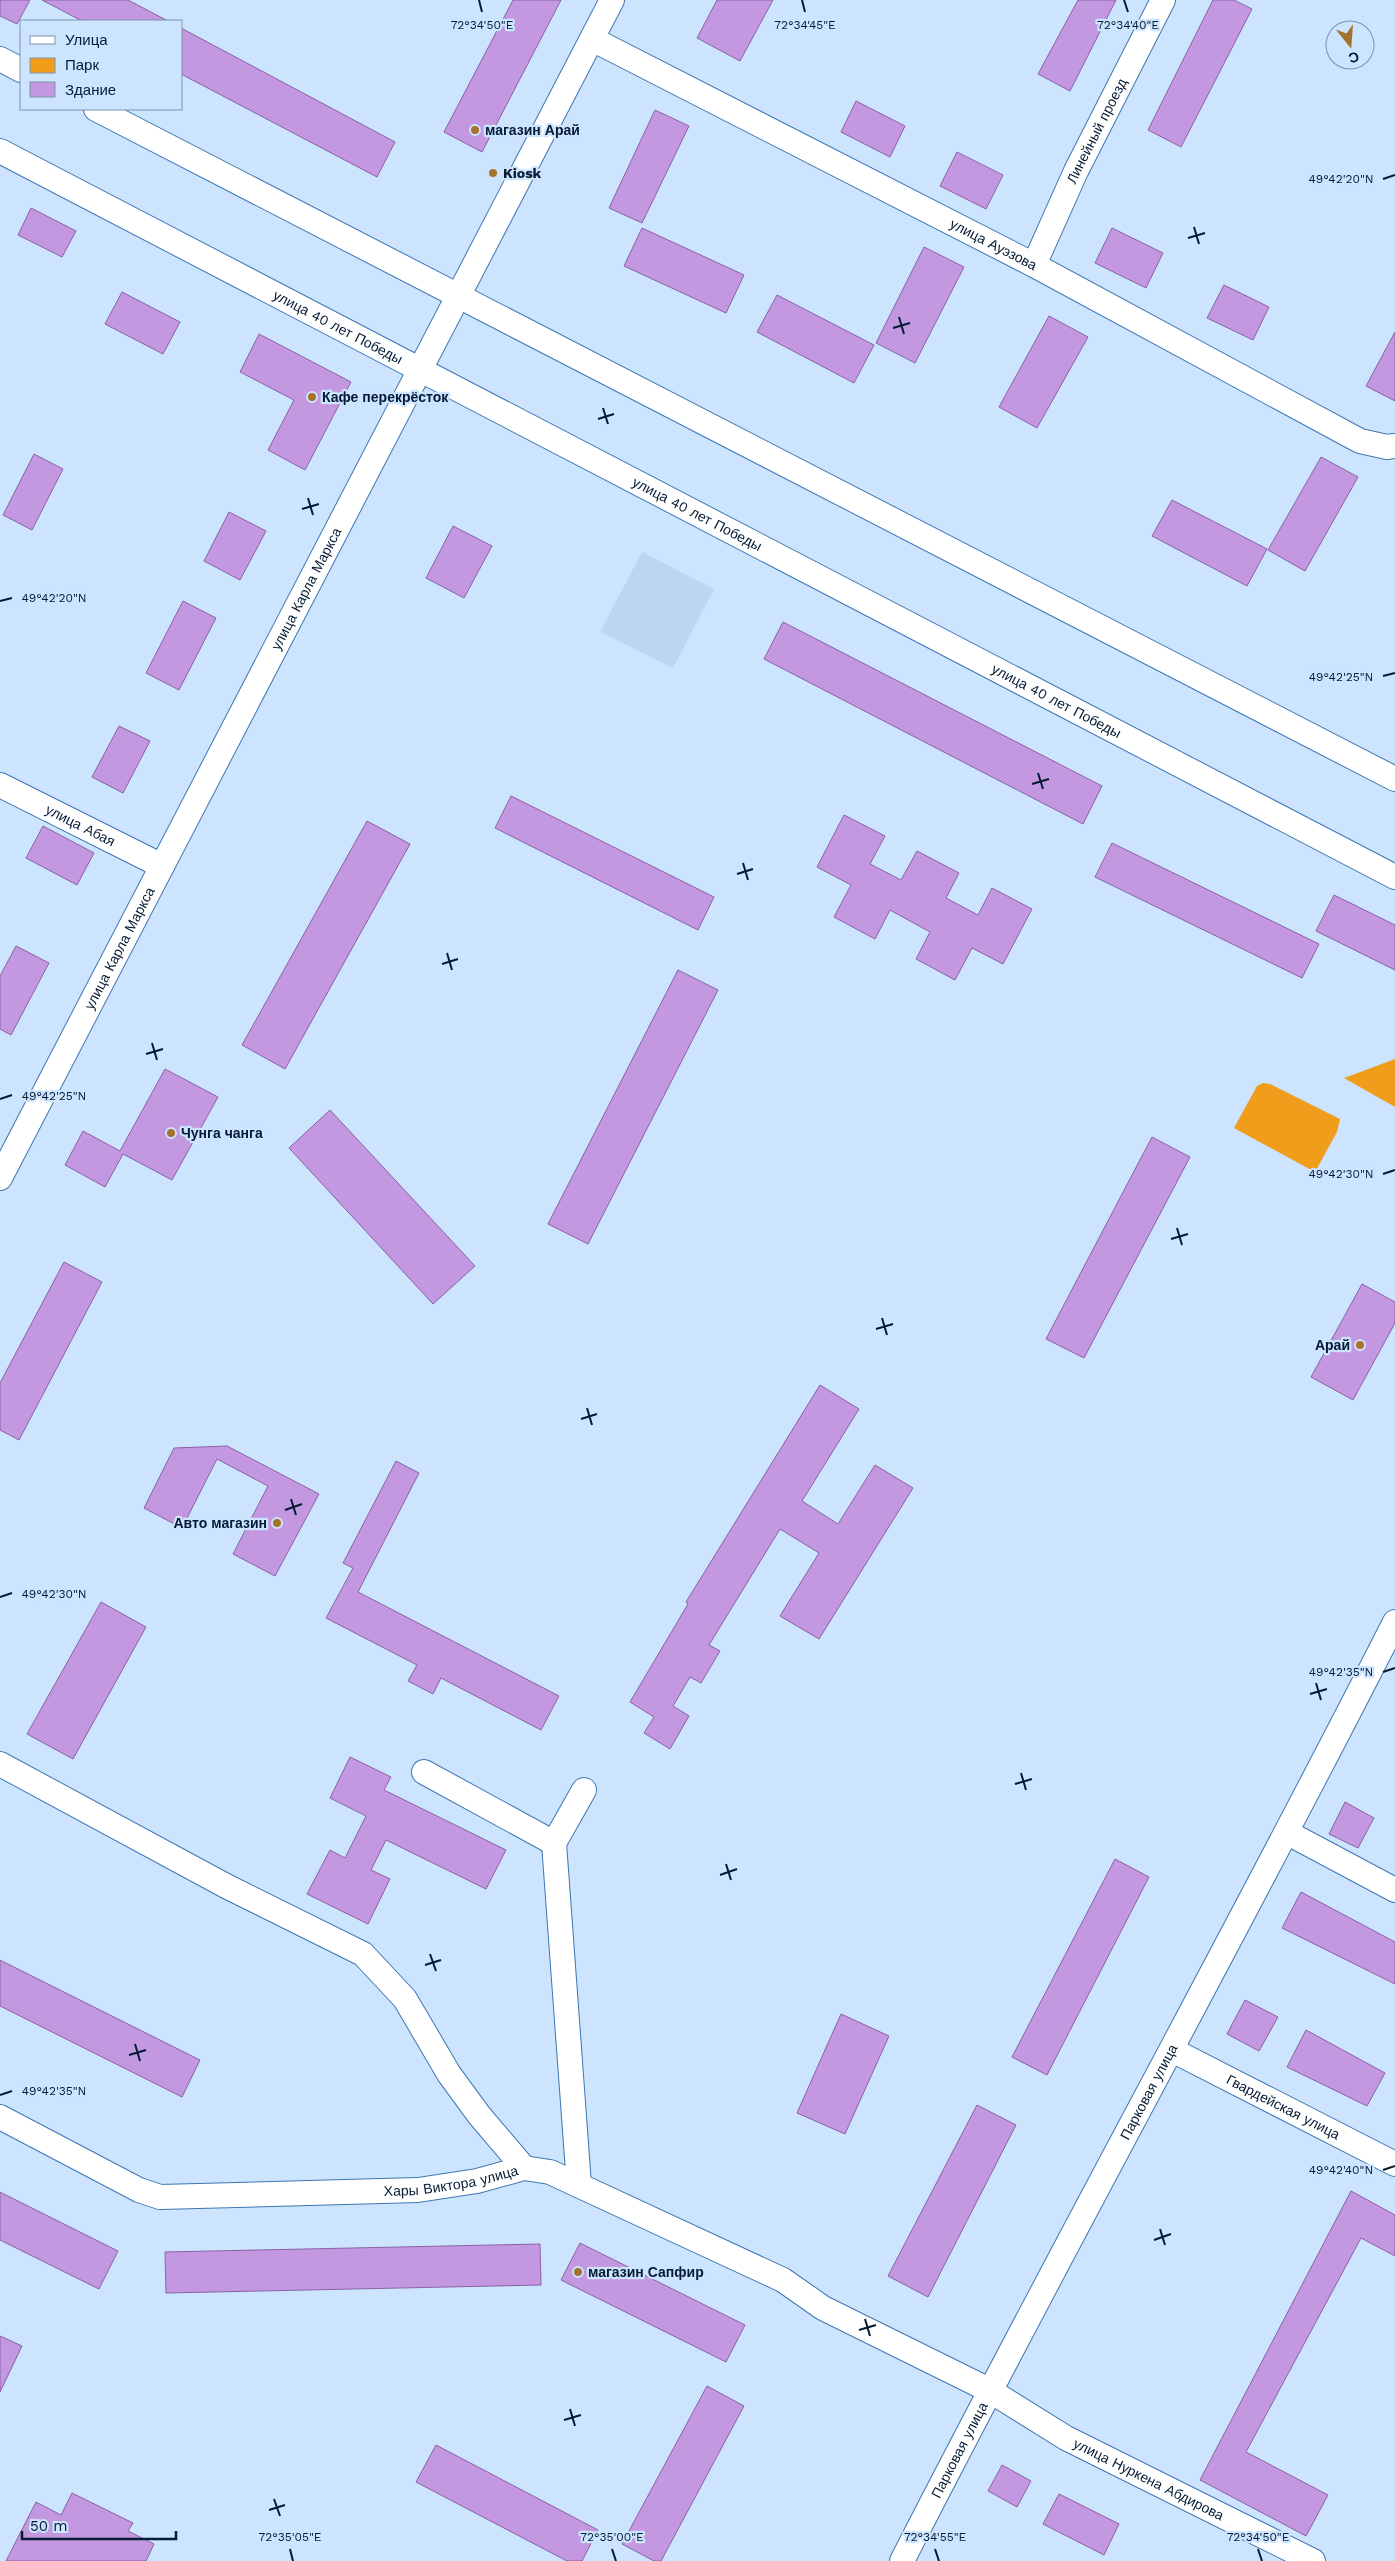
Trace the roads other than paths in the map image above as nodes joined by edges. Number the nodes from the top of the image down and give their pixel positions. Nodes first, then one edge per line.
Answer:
1 (612, 0) edge
2 (1163, 0) edge
3 (592, 39) junction
4 (0, 59) edge
5 (20, 69) edge
6 (98, 110) edge
7 (0, 151) edge
8 (1034, 265) junction
9 (458, 296) junction
10 (421, 370) junction
11 (1395, 446) edge
12 (1395, 778) edge
13 (0, 785) edge
14 (162, 866) junction
15 (1395, 877) edge
16 (0, 1178) edge
17 (1395, 1624) edge
18 (0, 1764) edge
19 (424, 1772) dead end
20 (584, 1790) dead end
21 (1288, 1833) junction
22 (554, 1843) junction
23 (1395, 1890) edge
24 (1172, 2050) junction
25 (0, 2117) edge
26 (1395, 2164) edge
27 (524, 2168) junction
28 (579, 2184) junction
29 (989, 2390) junction
30 (902, 2561) edge
31 (1313, 2561) edge

1 - 3 street, улица Карла Маркса
2 - 8 street, Линейный проезд
3 - 8 street, улица Ауэзова
3 - 9 street, улица Карла Маркса
4 - 5 street
6 - 9 street
7 - 10 street, улица 40 лет Победы
8 - 11 street, улица Ауэзова
9 - 10 street, улица Карла Маркса
9 - 12 street
10 - 14 street, улица Карла Маркса
10 - 15 street, улица 40 лет Победы
13 - 14 street, улица Абая
14 - 16 street, улица Карла Маркса
17 - 21 street, Парковая улица
18 - 27 street
19 - 22 street
20 - 22 street
21 - 23 street
21 - 24 street, Парковая улица
22 - 28 street
24 - 26 street, Гвардейская улица
24 - 29 street, Парковая улица
25 - 27 street, Хары Виктора улица
27 - 28 street, Хары Виктора улица
28 - 29 street, Хары Виктора улица
29 - 30 street, Парковая улица
29 - 31 street, улица Нуркена Абдирова

